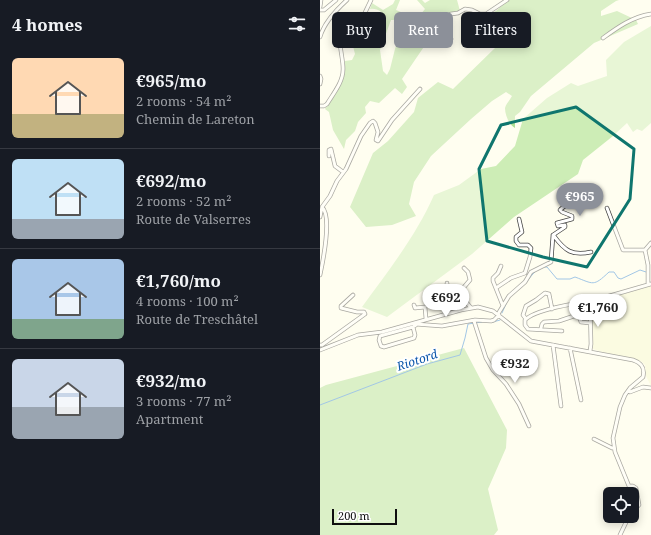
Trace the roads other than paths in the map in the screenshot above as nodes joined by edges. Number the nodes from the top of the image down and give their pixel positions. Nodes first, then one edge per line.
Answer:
1 (321, 0) edge
2 (336, 0) edge
3 (347, 0) edge
4 (371, 0) edge
5 (507, 0) edge
6 (320, 9) edge
7 (453, 14) edge
8 (651, 14) edge
9 (320, 37) edge
10 (604, 38) dead end
11 (320, 76) edge
12 (320, 84) edge
13 (420, 89) dead end
14 (320, 106) edge
15 (329, 156) dead end
16 (343, 172) junction
17 (572, 190) dead end
18 (322, 207) junction
19 (607, 208) dead end
20 (320, 217) edge
21 (519, 219) dead end
22 (554, 235) junction
23 (651, 243) edge
24 (645, 250) junction
25 (591, 252) dead end
26 (501, 266) dead end
27 (464, 268) dead end
28 (320, 275) edge
29 (447, 283) dead end
30 (650, 284) edge
31 (496, 288) junction
32 (459, 293) junction
33 (353, 295) dead end
34 (590, 303) junction
35 (414, 305) dead end
36 (503, 306) junction
37 (470, 308) junction
38 (552, 309) junction
39 (499, 315) junction
40 (526, 319) junction
41 (426, 320) junction
42 (474, 322) junction
43 (590, 323) junction
44 (416, 324) junction
45 (542, 328) dead end
46 (562, 331) dead end
47 (320, 345) edge
48 (553, 345) junction
49 (570, 348) junction
50 (320, 350) edge
51 (590, 352) junction
52 (651, 388) edge
53 (628, 391) junction
54 (581, 400) dead end
55 (561, 406) dead end
56 (528, 426) dead end
57 (594, 439) dead end
58 (614, 448) junction
59 (630, 487) edge
60 (625, 523) edge
61 (620, 535) edge

1 - 6 street
2 - 6 street
3 - 9 street
4 - 14 street
5 - 7 street
8 - 10 street
11 - 12 street
13 - 16 street
15 - 16 street
16 - 18 street
17 - 22 street
18 - 20 street
18 - 28 street
19 - 24 street
21 - 31 street
22 - 25 street
22 - 36 street
23 - 24 street
24 - 30 street
26 - 31 street
27 - 32 street
29 - 32 street
30 - 34 street
31 - 36 street
32 - 37 street
33 - 47 street
34 - 38 street
34 - 43 street
35 - 41 street
36 - 39 street
37 - 39 street
37 - 41 street
38 - 40 street
38 - 40 street
39 - 42 street
39 - 48 street
40 - 46 street
41 - 44 street
42 - 44 street
42 - 56 street
43 - 45 street
43 - 51 street
44 - 44 street
44 - 50 street
48 - 49 street
48 - 55 street
49 - 51 street
49 - 51 street
49 - 54 street
51 - 53 street
52 - 53 street
53 - 58 street
57 - 58 street
58 - 59 street
60 - 61 street

